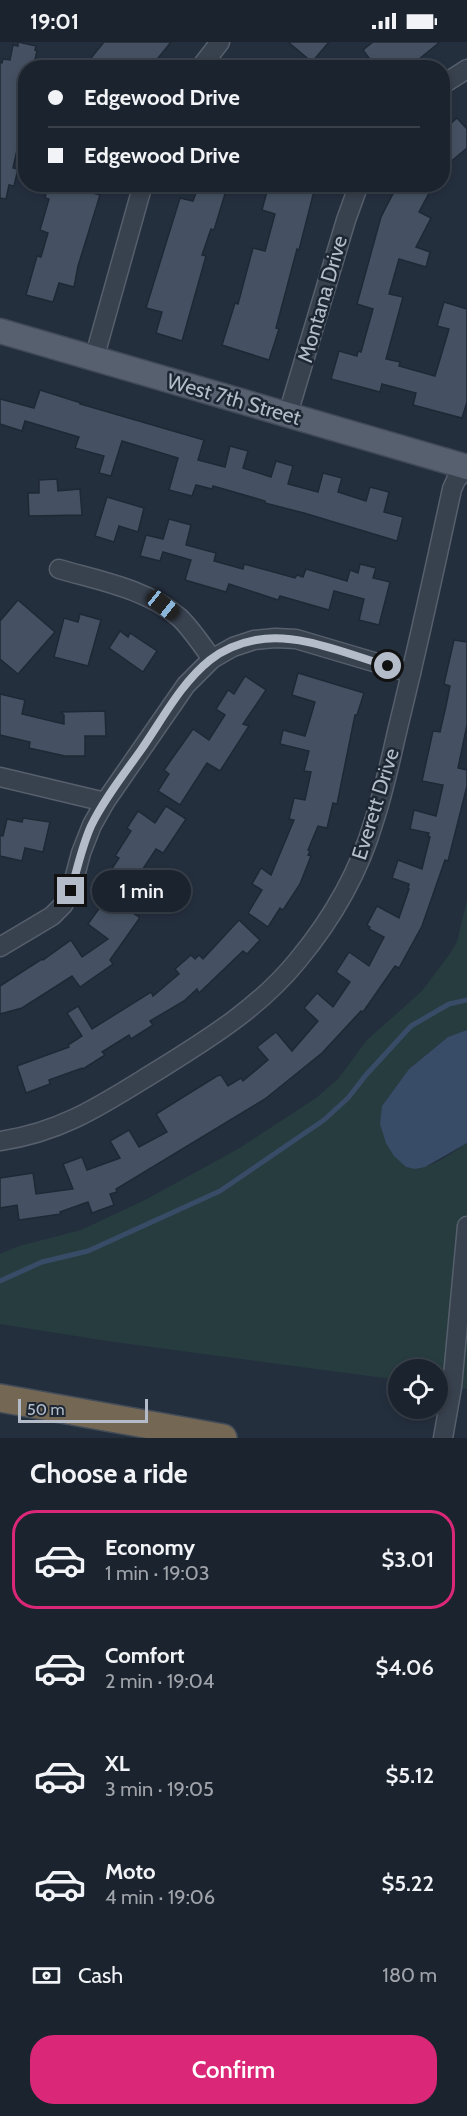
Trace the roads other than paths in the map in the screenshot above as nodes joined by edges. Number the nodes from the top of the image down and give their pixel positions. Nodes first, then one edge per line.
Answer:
1 (220, 42) edge
2 (206, 60) edge
3 (467, 69) edge
4 (450, 80) edge
5 (141, 192) edge
6 (356, 192) edge
7 (0, 332) edge
8 (94, 359) junction
9 (288, 414) junction
10 (467, 468) edge
11 (59, 569) dead end
12 (212, 659) junction
13 (411, 673) junction
14 (0, 777) edge
15 (105, 802) junction
16 (0, 947) edge
17 (0, 1141) edge
18 (467, 1226) edge
19 (0, 1398) edge
20 (223, 1438) edge
21 (442, 1438) edge

1 - 2 street
3 - 4 street
5 - 8 street
6 - 9 street, Montana Drive
7 - 8 main road, West 7th Street
8 - 9 main road, West 7th Street
9 - 10 main road, West 7th Street
10 - 13 street, Everett Drive
11 - 12 street
12 - 13 street
12 - 15 street
13 - 17 street, Everett Drive
14 - 15 street
15 - 16 street
18 - 21 street
19 - 20 highway

